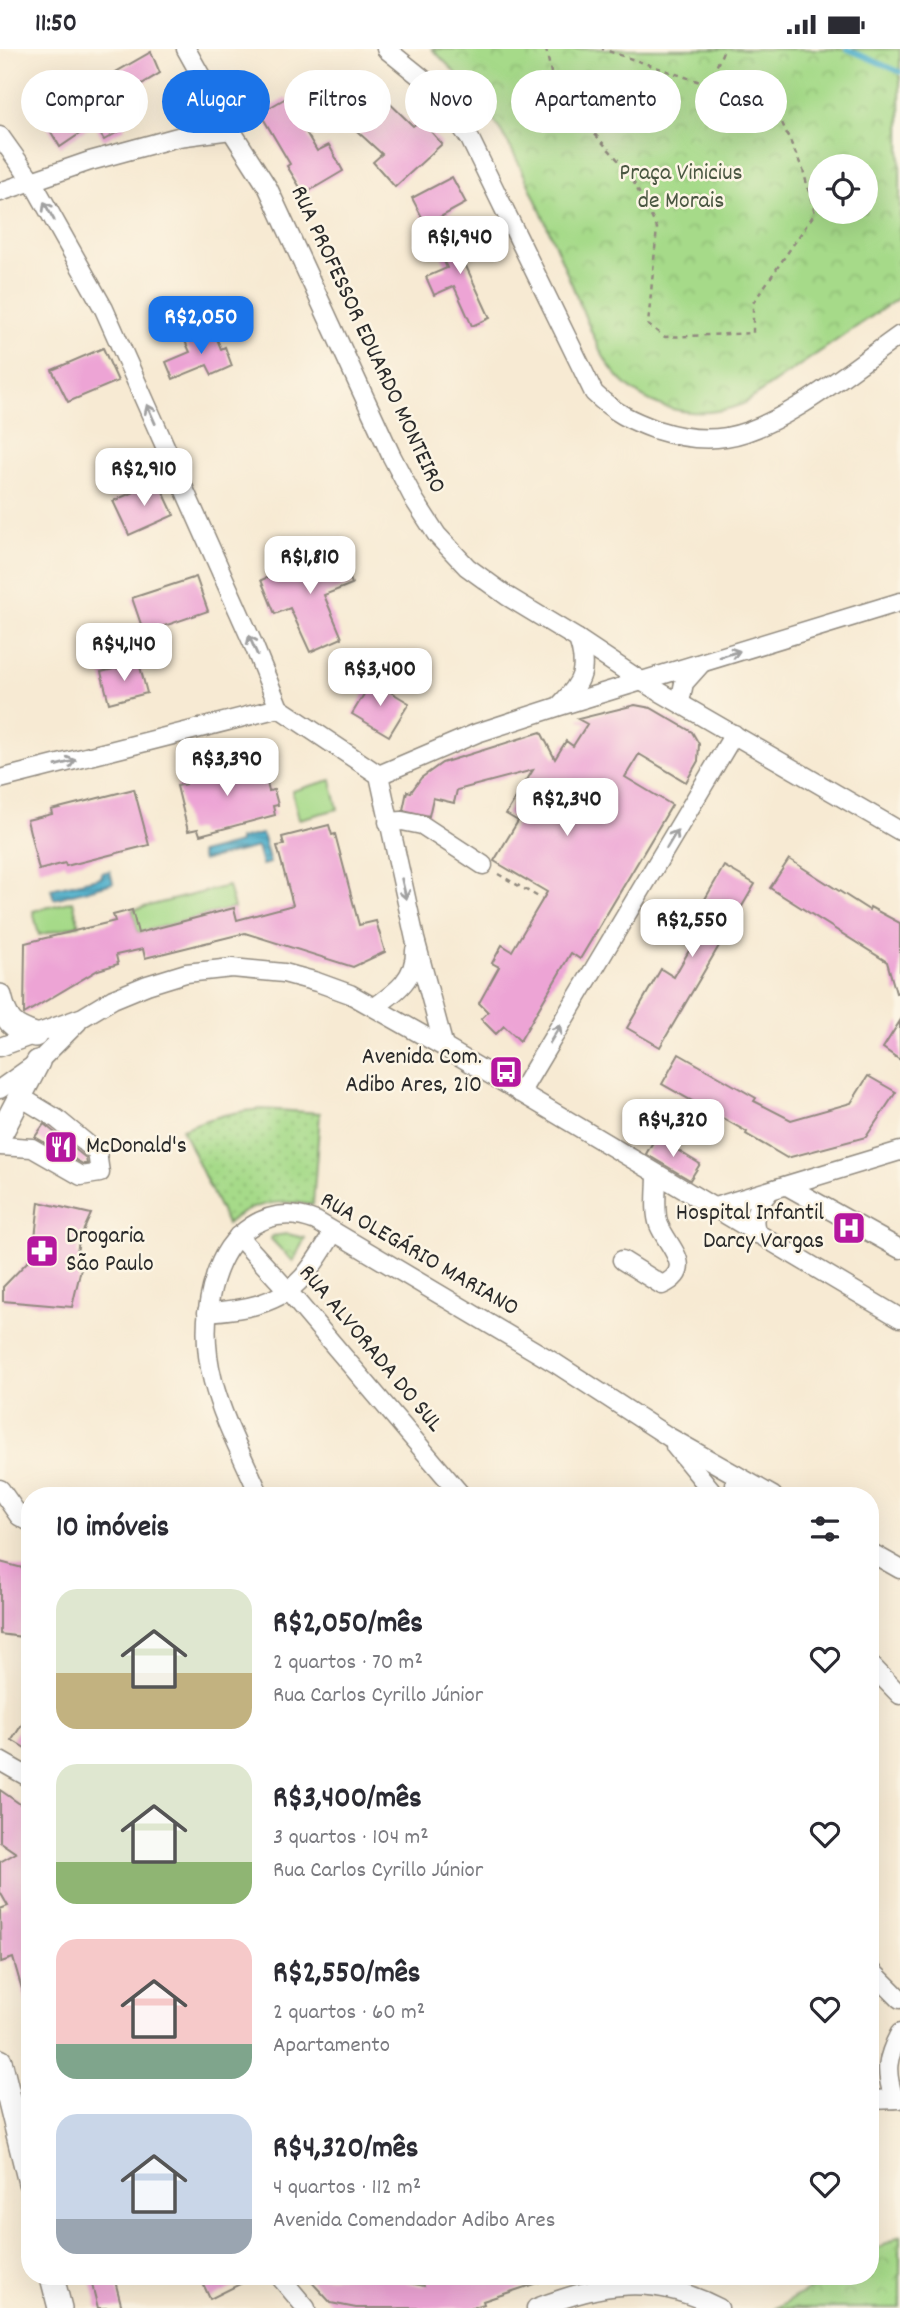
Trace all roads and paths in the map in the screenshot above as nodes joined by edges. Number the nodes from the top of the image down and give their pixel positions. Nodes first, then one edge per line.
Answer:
1 (186, 49) edge
2 (386, 49) edge
3 (546, 49) edge
4 (602, 49) edge
5 (724, 49) edge
6 (198, 70) edge
7 (715, 70) edge
8 (695, 80) edge
9 (208, 133) edge
10 (233, 133) edge
11 (787, 133) edge
12 (0, 136) edge
13 (32, 181) junction
14 (0, 192) edge
15 (900, 335) edge
16 (900, 602) edge
17 (578, 639) junction
18 (703, 662) junction
19 (641, 681) junction
20 (680, 702) junction
21 (560, 706) junction
22 (279, 708) junction
23 (734, 734) junction
24 (379, 775) junction
25 (0, 779) edge
26 (388, 822) junction
27 (900, 831) edge
28 (483, 865) dead end
29 (501, 876) dead end
30 (542, 899) dead end
31 (415, 939) junction
32 (0, 996) edge
33 (375, 1007) junction
34 (83, 1017) junction
35 (35, 1035) junction
36 (0, 1047) edge
37 (444, 1047) junction
38 (38, 1062) joint
39 (9, 1092) edge
40 (520, 1093) junction
41 (0, 1135) edge
42 (0, 1146) edge
43 (900, 1151) edge
44 (657, 1175) junction
45 (778, 1189) junction
46 (711, 1208) junction
47 (334, 1232) junction
48 (757, 1234) junction
49 (238, 1236) junction
50 (900, 1249) edge
51 (622, 1260) dead end
52 (288, 1291) junction
53 (207, 1312) junction
54 (900, 1318) edge
55 (669, 1437) junction
56 (736, 1475) junction
57 (256, 1487) edge
58 (454, 1487) edge
59 (709, 1487) edge
60 (735, 1487) edge
61 (755, 1487) edge
62 (0, 1489) edge
63 (0, 1514) edge
64 (21, 1515) edge
65 (21, 1518) edge
66 (879, 1557) edge
67 (900, 1569) edge
68 (879, 1673) edge
69 (900, 1695) edge
70 (0, 1761) edge
71 (21, 1773) edge
72 (879, 1978) edge
73 (900, 1999) edge
74 (900, 2033) edge
75 (0, 2061) edge
76 (897, 2099) edge
77 (879, 2100) edge
78 (21, 2146) edge
79 (54, 2285) edge
80 (287, 2285) edge
81 (60, 2308) edge
82 (306, 2308) edge
83 (536, 2308) edge
84 (719, 2308) edge

1 - 6 street, RUA PROFESSOR EDUARDO MONTEIRO
2 - 15 street
3 - 11 path
4 - 8 path
5 - 7 path
9 - 13 street
10 - 17 street, RUA PROFESSOR EDUARDO MONTEIRO
12 - 13 street
13 - 14 street
22 -> 13 street
18 -> 16 street
17 - 19 street, RUA PROFESSOR EDUARDO MONTEIRO
17 - 21 street
18 - 19 street
18 - 20 street
19 - 20 street, RUA PROFESSOR EDUARDO MONTEIRO
19 - 21 street
20 - 23 street, RUA PROFESSOR EDUARDO MONTEIRO
21 - 24 street
22 - 24 street
25 -> 22 street
23 - 27 street, RUA PROFESSOR EDUARDO MONTEIRO
40 -> 23 street
24 - 26 street
26 - 28 street
26 -> 31 street
29 - 30 path
31 - 33 street
31 - 37 street
32 - 35 main road
33 - 34 street
33 - 37 street
34 - 35 street
34 - 38 street
35 - 36 street
37 - 40 street
38 - 39 main road
39 - 41 main road
39 - 42 street
40 - 44 street
43 - 45 street
44 - 46 street
44 - 51 street
45 - 46 street
45 - 48 street
45 - 50 street
46 - 48 street
47 - 49 street, RUA OLEGÁRIO MARIANO
47 - 52 street
47 - 55 street, RUA OLEGÁRIO MARIANO
48 - 54 street
49 - 52 street, RUA ALVORADA DO SUL
49 - 53 street, RUA OLEGÁRIO MARIANO
52 - 53 street
52 - 58 street, RUA ALVORADA DO SUL
53 - 57 street, RUA OLEGÁRIO MARIANO
55 - 56 street, RUA OLEGÁRIO MARIANO
55 - 59 street
56 - 60 street
56 - 61 street, RUA OLEGÁRIO MARIANO
62 - 64 street
63 - 65 street
66 - 67 street
68 - 69 street
70 - 71 street
72 - 73 street
74 - 76 street
75 - 78 main road
76 - 77 street
79 - 81 main road
80 - 82 street
83 - 84 street

